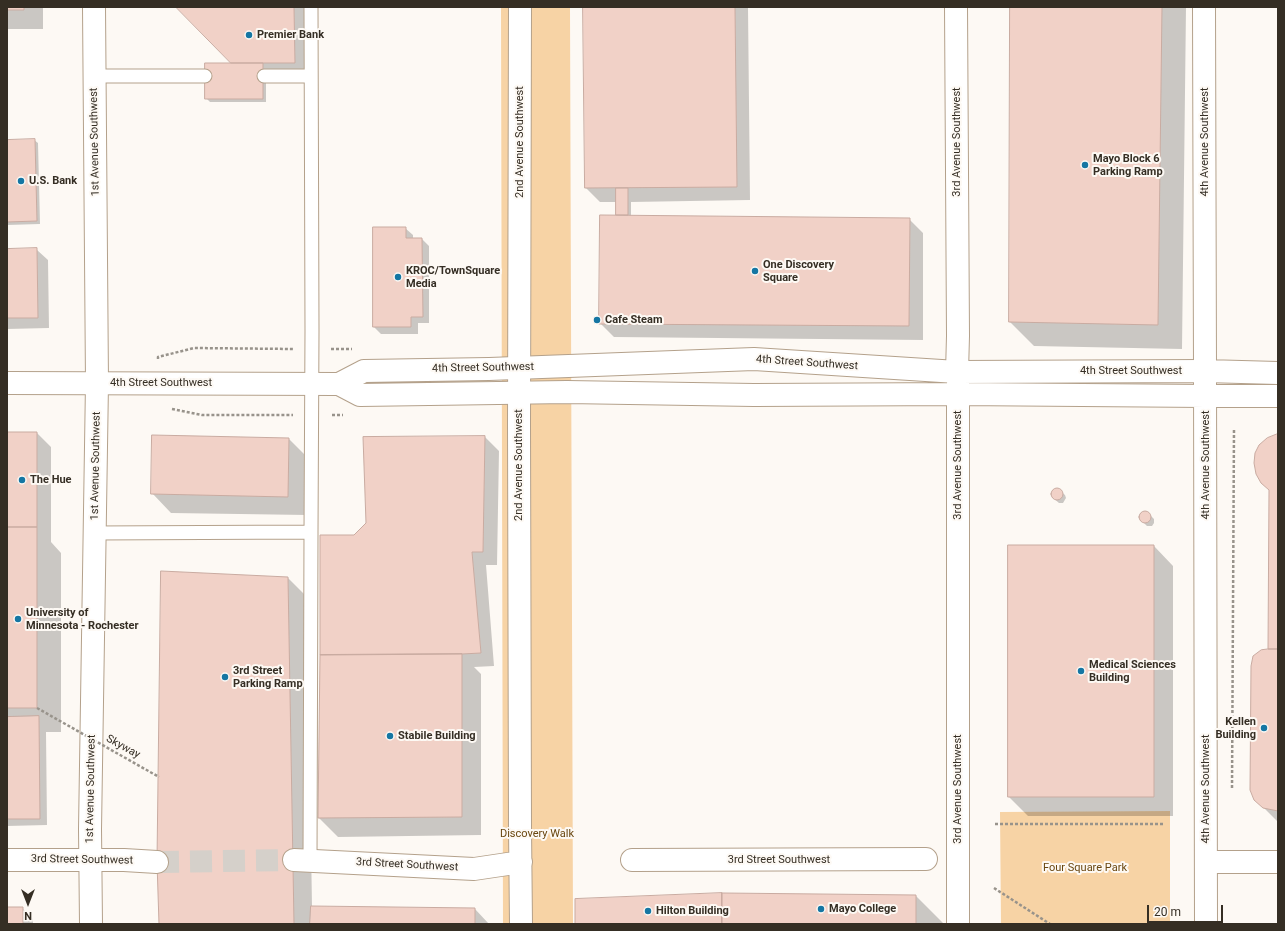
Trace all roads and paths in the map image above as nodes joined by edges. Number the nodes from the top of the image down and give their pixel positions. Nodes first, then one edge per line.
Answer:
1 (94, 7) edge
2 (311, 7) edge
3 (520, 7) edge
4 (956, 7) edge
5 (1204, 7) edge
6 (94, 76) junction
7 (205, 76) dead end
8 (264, 76) dead end
9 (311, 76) junction
10 (520, 367) junction
11 (1206, 371) junction
12 (957, 372) junction
13 (1278, 373) edge
14 (7, 383) edge
15 (97, 383) junction
16 (312, 384) junction
17 (339, 384) junction
18 (519, 393) junction
19 (958, 394) junction
20 (1206, 396) junction
21 (1278, 396) edge
22 (1234, 428) dead end
23 (311, 532) junction
24 (95, 533) junction
25 (37, 708) dead end
26 (159, 777) dead end
27 (1232, 793) dead end
28 (995, 824) dead end
29 (1165, 824) dead end
30 (926, 859) dead end
31 (7, 860) edge
32 (90, 860) junction
33 (302, 860) joint
34 (632, 860) dead end
35 (157, 862) tunnel mouth
36 (521, 862) junction
37 (1206, 862) junction
38 (1278, 862) edge
39 (994, 888) dead end
40 (91, 924) edge
41 (522, 924) edge
42 (958, 924) edge
43 (1050, 924) edge
44 (1206, 924) edge

1 - 6 street, 1st Avenue Southwest
2 - 9 lane
3 - 10 street, 2nd Avenue Southwest
4 - 12 street, 3rd Avenue Southwest
5 - 11 street, 4th Avenue Southwest
6 - 7 lane
6 - 15 street, 1st Avenue Southwest
8 - 9 lane
9 - 16 lane
10 - 12 street, 4th Street Southwest
10 - 17 street, 4th Street Southwest
10 - 18 street, 2nd Avenue Southwest
11 - 12 street, 4th Street Southwest
11 - 13 street, 4th Street Southwest
11 - 20 street, 4th Avenue Southwest
12 - 19 street, 3rd Avenue Southwest
14 - 15 street, 4th Street Southwest
15 - 16 street, 4th Street Southwest
15 - 24 street, 1st Avenue Southwest
16 - 17 street, 4th Street Southwest
16 - 23 lane
17 - 18 street, 4th Street Southwest
18 - 19 street, 4th Street Southwest
18 - 36 street, 2nd Avenue Southwest
19 - 20 street, 4th Street Southwest
19 - 42 street, 3rd Avenue Southwest
20 - 21 street, 4th Street Southwest
20 - 37 street, 4th Avenue Southwest
22 - 27 path
23 - 24 lane
23 - 33 lane
24 - 32 street, 1st Avenue Southwest
25 - 26 path, Skyway, bridge
28 - 29 path
30 - 34 street, 3rd Street Southwest
31 - 32 street, 3rd Street Southwest
32 - 35 street, 3rd Street Southwest
32 - 40 street, 1st Avenue Southwest
33 - 36 street, 3rd Street Southwest
36 - 41 street, 2nd Avenue Southwest
37 - 38 street
37 - 44 street, 4th Avenue Southwest
39 - 43 path

